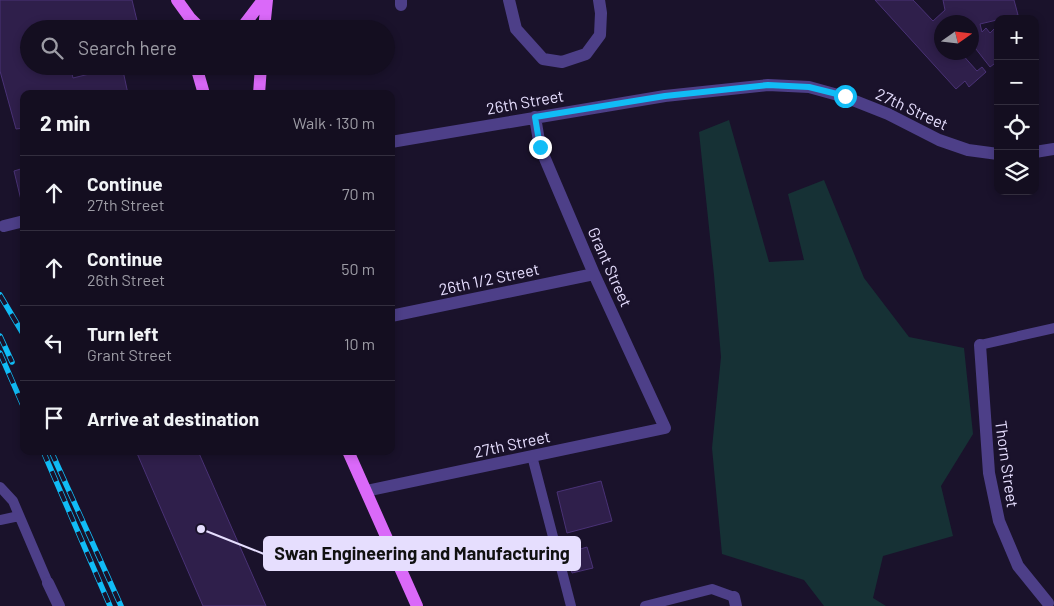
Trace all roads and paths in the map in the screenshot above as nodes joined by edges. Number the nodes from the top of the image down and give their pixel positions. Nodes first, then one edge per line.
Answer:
1 (177, 0) edge
2 (263, 0) edge
3 (267, 0) edge
4 (509, 0) edge
5 (599, 0) edge
6 (183, 20) edge
7 (192, 20) edge
8 (248, 20) edge
9 (265, 20) edge
10 (199, 75) edge
11 (260, 75) edge
12 (203, 90) edge
13 (259, 90) edge
14 (665, 96) joint
15 (535, 117) junction
16 (395, 141) edge
17 (1054, 149) edge
18 (1039, 151) edge
19 (994, 153) edge
20 (20, 223) edge
21 (4, 226) dead end
22 (594, 274) junction
23 (395, 315) edge
24 (1054, 328) edge
25 (980, 345) joint
26 (665, 428) joint
27 (350, 455) edge
28 (532, 456) junction
29 (0, 487) edge
30 (366, 492) junction
31 (19, 516) junction
32 (0, 520) edge
33 (48, 583) joint
34 (1050, 600) edge
35 (735, 601) edge
36 (58, 606) edge
37 (417, 606) edge
38 (571, 606) edge
39 (645, 606) edge

1 - 6 main road
1 - 7 main road
2 - 8 main road
3 - 9 main road
4 - 5 street
10 - 12 main road
11 - 13 main road
14 - 15 street, 26th Street
14 - 19 street, 27th Street
15 - 16 street, 26th Street
15 - 22 street, Grant Street
17 - 18 street
20 - 21 street
22 - 23 street, 26th 1/2 Street
22 - 26 street, Grant Street
24 - 25 lane
25 - 34 street, Thorn Street
26 - 28 street, 27th Street
27 - 30 main road
28 - 30 street, 27th Street
28 - 38 lane
29 - 31 lane
30 - 37 main road
31 - 32 lane
31 - 33 lane
33 - 36 street
35 - 39 lane

